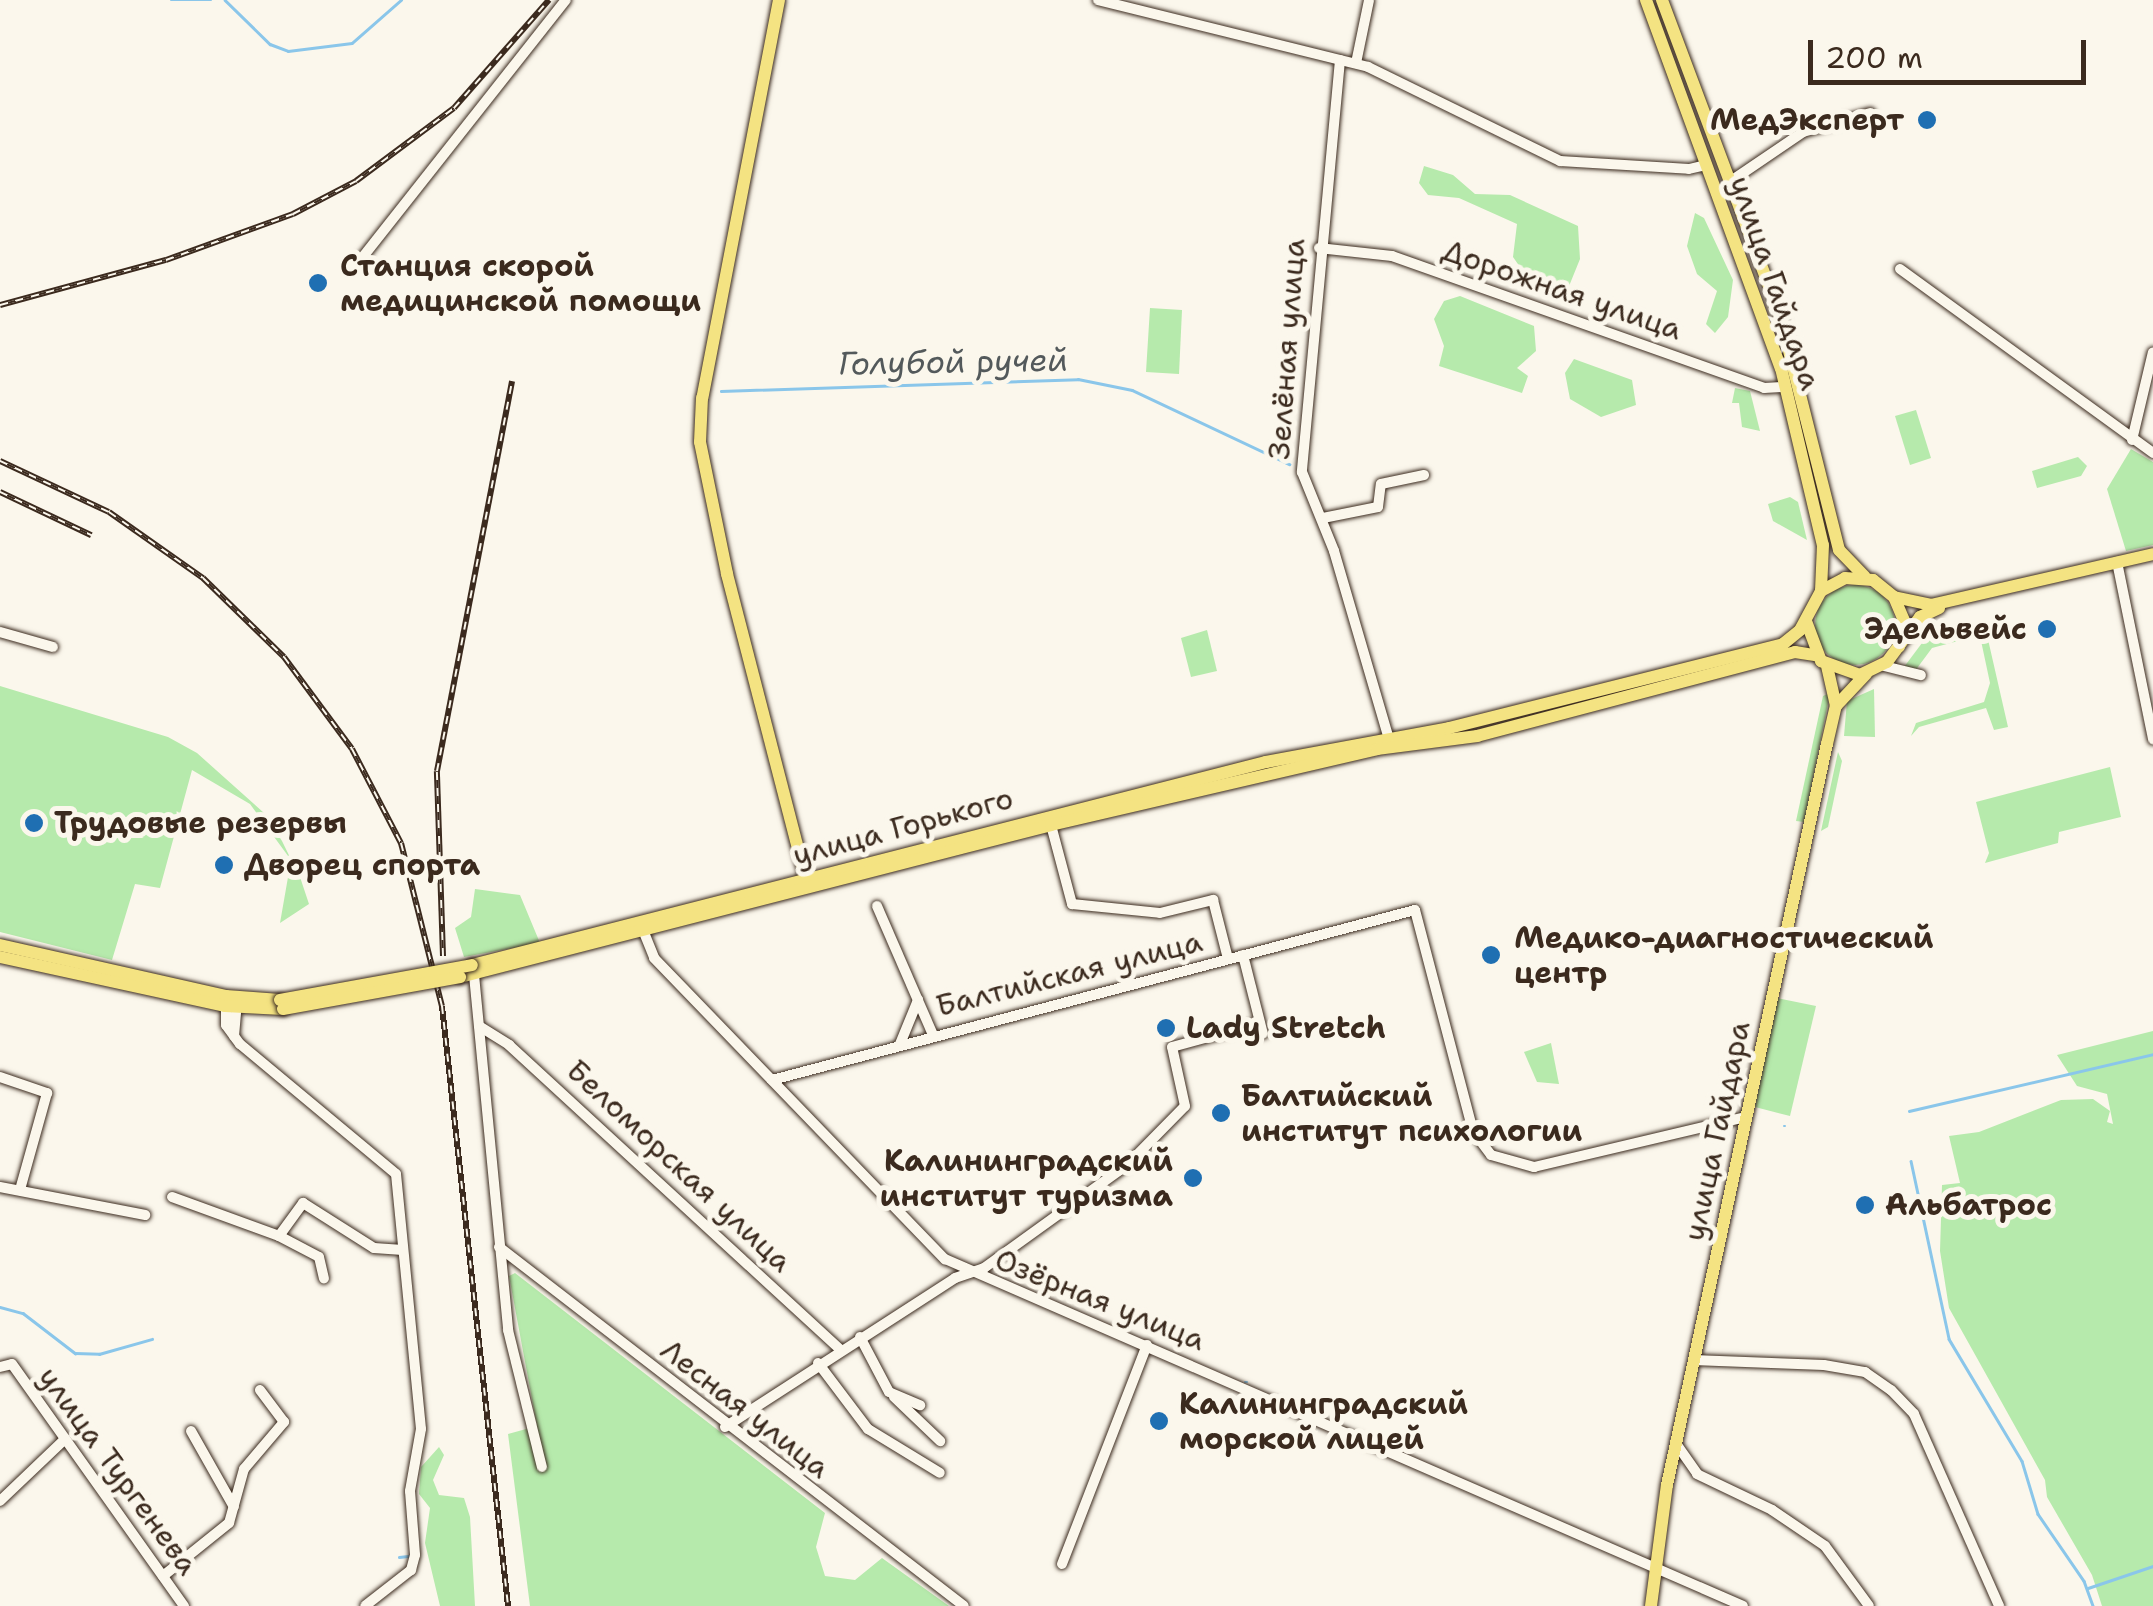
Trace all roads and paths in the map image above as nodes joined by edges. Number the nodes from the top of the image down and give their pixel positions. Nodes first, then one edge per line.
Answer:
1 (566, 0) edge
2 (779, 0) edge
3 (1098, 0) edge
4 (1369, 0) edge
5 (1646, 0) edge
6 (1662, 0) edge
7 (1340, 60) junction
8 (1356, 64) junction
9 (1870, 112) dead end
10 (1707, 164) junction
11 (1730, 181) junction
12 (1319, 248) junction
13 (362, 258) dead end
14 (1900, 269) dead end
15 (2153, 352) edge
16 (1786, 387) junction
17 (2132, 440) junction
18 (2153, 453) edge
19 (1424, 476) dead end
20 (1323, 518) junction
21 (2153, 554) edge
22 (2118, 562) junction
23 (1867, 578) junction
24 (1821, 591) junction
25 (1894, 597) junction
26 (1960, 600) junction
27 (1806, 620) junction
28 (0, 632) edge
29 (53, 647) dead end
30 (1899, 647) junction
31 (1815, 655) junction
32 (1827, 666) junction
33 (1884, 666) junction
34 (1866, 674) junction
35 (1921, 675) dead end
36 (1908, 676) junction
37 (1919, 691) dead end
38 (1836, 706) junction
39 (2153, 740) edge
40 (1390, 741) junction
41 (1051, 825) junction
42 (808, 885) junction
43 (877, 906) dead end
44 (642, 929) junction
45 (0, 945) edge
46 (1243, 955) junction
47 (0, 958) edge
48 (1228, 959) junction
49 (473, 970) junction
50 (918, 999) junction
51 (231, 1002) junction
52 (479, 1026) junction
53 (934, 1035) junction
54 (900, 1044) junction
55 (0, 1077) edge
56 (772, 1080) junction
57 (1745, 1117) junction
58 (0, 1187) edge
59 (20, 1190) junction
60 (172, 1197) dead end
61 (145, 1215) dead end
62 (278, 1236) junction
63 (499, 1246) junction
64 (403, 1250) junction
65 (972, 1274) junction
66 (324, 1278) dead end
67 (860, 1338) junction
68 (1147, 1345) junction
69 (840, 1349) junction
70 (1693, 1360) junction
71 (818, 1363) junction
72 (6, 1366) edge
73 (260, 1390) dead end
74 (890, 1392) junction
75 (920, 1404) dead end
76 (725, 1427) junction
77 (192, 1431) dead end
78 (66, 1439) junction
79 (940, 1441) dead end
80 (1676, 1442) junction
81 (542, 1467) dead end
82 (940, 1473) dead end
83 (0, 1501) edge
84 (234, 1507) junction
85 (1062, 1564) dead end
86 (1654, 1568) junction
87 (163, 1576) junction
88 (184, 1606) edge
89 (364, 1606) edge
90 (964, 1606) edge
91 (1650, 1606) edge
92 (1743, 1606) edge
93 (1869, 1606) edge
94 (1999, 1606) edge

1 - 13 street
2 - 42 main road
3 - 7 street
4 - 8 street
5 - 10 main road, улица Гайдара
6 - 11 main road, улица Гайдара
7 - 8 street
7 - 12 street, Зелёная улица
8 - 10 street
9 - 11 street
10 - 16 main road, улица Гайдара
11 - 23 main road, улица Гайдара
12 - 16 street, Дорожная улица
12 - 20 street, Зелёная улица
14 - 17 street
15 - 17 street
16 - 24 main road, улица Гайдара
17 - 18 street
19 - 20 street
20 - 40 street, Зелёная улица
21 - 22 main road
22 - 26 main road
22 - 39 street
23 - 24 main road
23 - 25 main road
24 - 27 main road, улица Горького
25 - 26 main road
25 - 30 main road
26 - 30 main road
27 - 31 main road
27 - 40 main road, улица Горького
28 - 29 street
30 - 33 main road
31 - 32 main road
31 - 40 main road, улица Горького
32 - 34 main road
32 - 38 main road, улица Гайдара
33 - 34 main road
33 - 36 street
34 - 38 main road
35 - 36 street
36 - 37 street
38 - 57 main road, улица Гайдара
40 - 41 main road, улица Горького
40 - 42 main road, улица Горького
41 - 42 main road, улица Горького
41 - 48 street
42 - 44 main road, улица Горького
43 - 50 street
44 - 49 main road, улица Горького
44 - 56 street, Озёрная улица
45 - 51 main road, улица Горького
46 - 48 street, Балтийская улица
46 - 57 street, Балтийская улица
46 - 65 street
47 - 51 main road, улица Горького
48 - 53 street, Балтийская улица
49 - 51 main road, улица Горького, bridge
49 - 52 street
50 - 53 street
50 - 54 street
51 - 64 street
52 - 63 street
52 - 69 street, Беломорская улица
53 - 54 street, Балтийская улица
54 - 56 street, Балтийская улица
55 - 59 street
56 - 65 street, Озёрная улица
57 - 70 main road, улица Гайдара
58 - 59 street
59 - 61 street
60 - 62 street
62 - 64 street
62 - 66 street
63 - 76 street, Лесная улица
63 - 81 street
64 - 89 street
65 - 67 street
65 - 68 street, Озёрная улица
67 - 69 street
67 - 74 street
68 - 85 street
68 - 86 street, Озёрная улица
69 - 71 street
70 - 80 main road, улица Гайдара
70 - 94 street
71 - 76 street
71 - 82 street
72 - 78 street, улица Тургенева
73 - 84 street
74 - 75 street
74 - 79 street
76 - 90 street, Лесная улица
77 - 84 street
78 - 83 street
78 - 87 street, улица Тургенева
80 - 86 main road, улица Гайдара
80 - 93 street
84 - 87 street
86 - 91 main road, улица Гайдара
86 - 92 street, Озёрная улица
87 - 88 street, улица Тургенева

